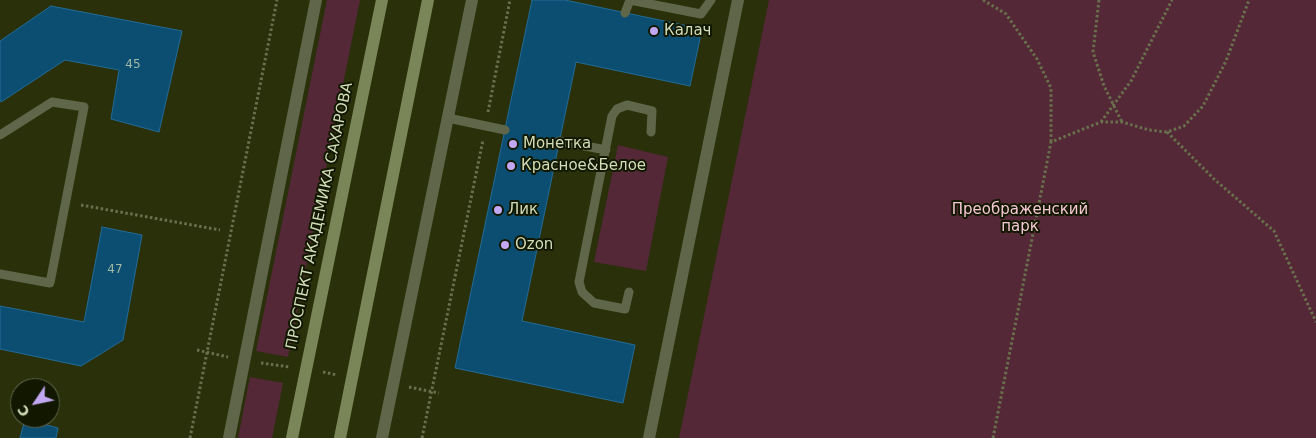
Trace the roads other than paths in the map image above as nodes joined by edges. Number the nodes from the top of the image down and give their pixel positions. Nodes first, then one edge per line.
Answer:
1 (316, 0) edge
2 (382, 0) edge
3 (428, 0) edge
4 (472, 0) edge
5 (711, 0) edge
6 (738, 0) edge
7 (625, 13) dead end
8 (448, 118) junction
9 (505, 130) dead end
10 (651, 132) dead end
11 (0, 135) edge
12 (559, 140) dead end
13 (606, 150) junction
14 (0, 274) edge
15 (629, 292) dead end
16 (229, 438) edge
17 (292, 438) edge
18 (340, 438) edge
19 (382, 438) edge
20 (649, 438) edge

1 - 16 street
2 - 17 main road, ПРОСПЕКТ АКАДЕМИКА САХАРОВА
3 - 18 main road
4 - 8 street
5 - 7 lane
6 - 20 street
8 - 9 lane
8 - 19 street
10 - 13 lane
11 - 14 lane
12 - 13 lane
13 - 15 lane

